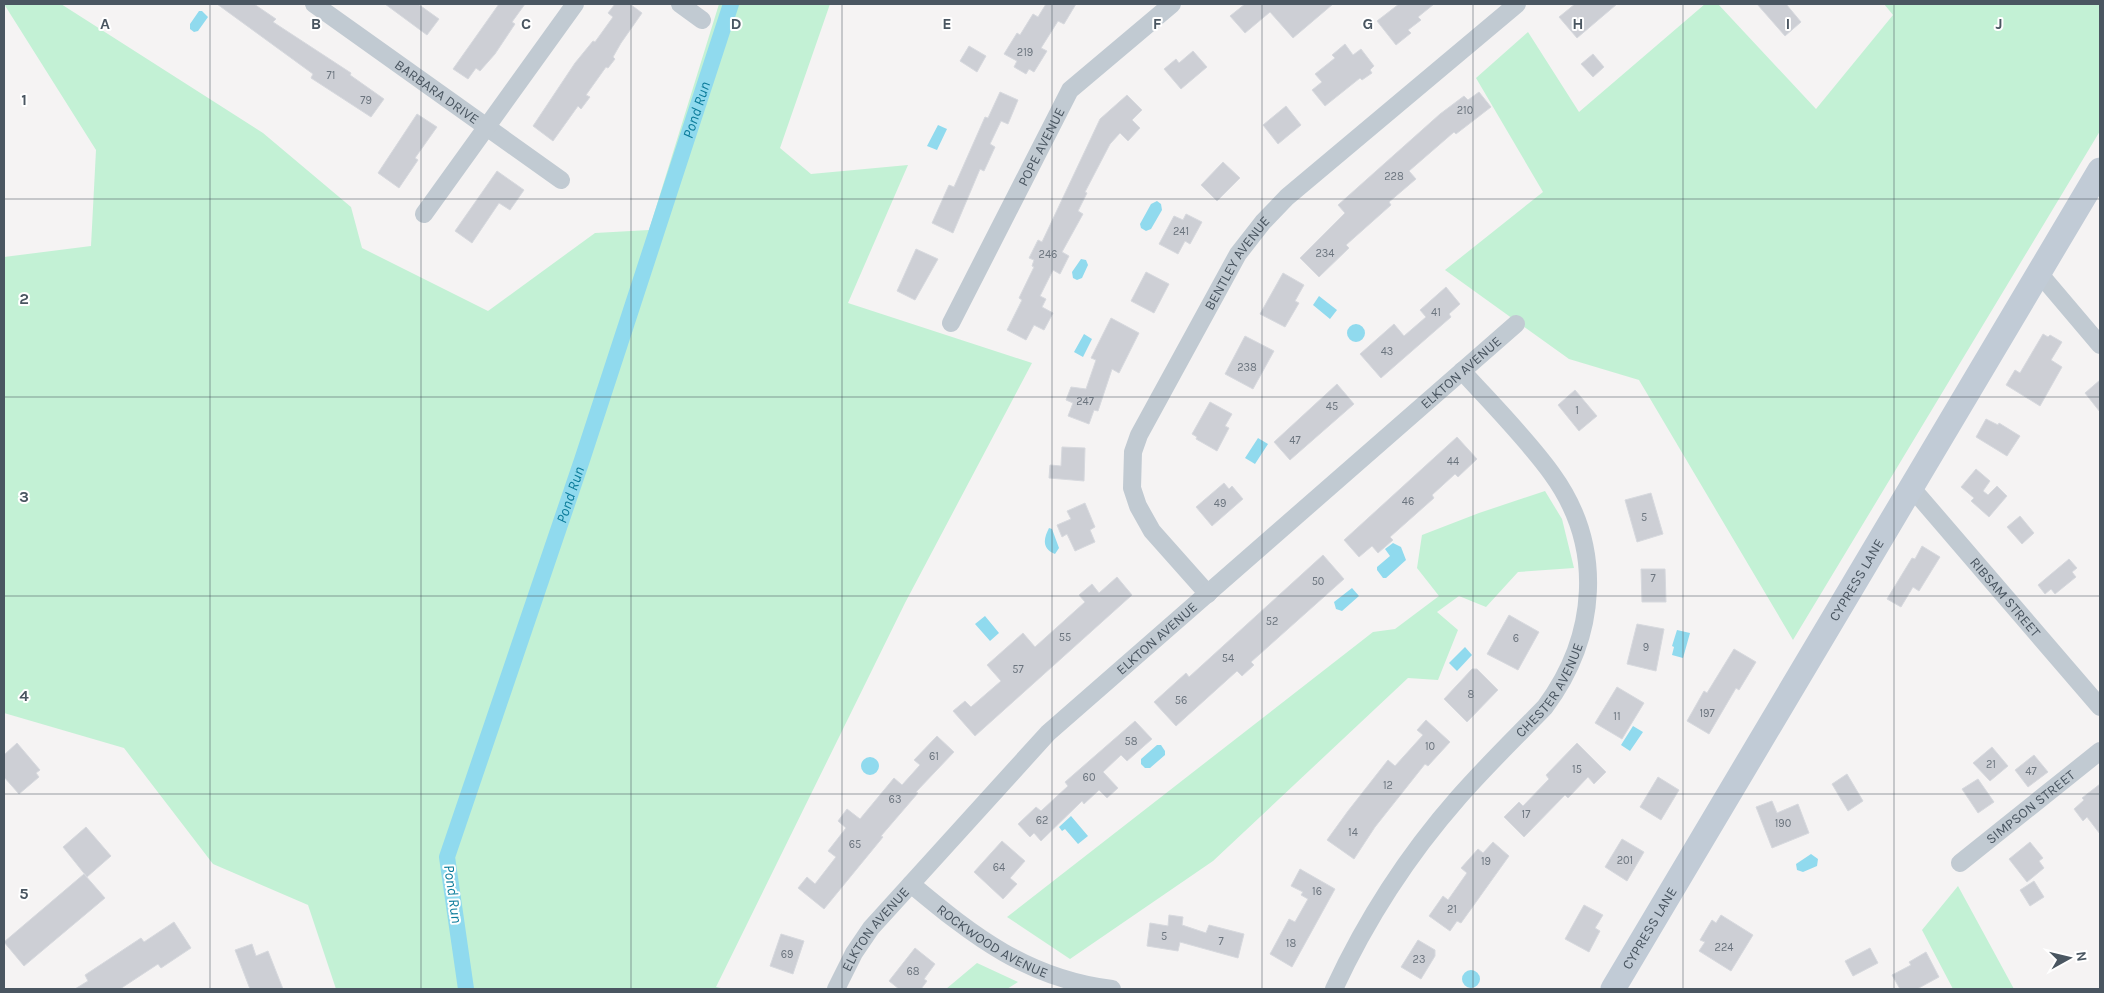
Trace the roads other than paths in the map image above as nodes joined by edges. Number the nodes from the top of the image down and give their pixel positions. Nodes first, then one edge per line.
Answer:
1 (314, 4) edge
2 (575, 4) edge
3 (680, 4) edge
4 (1172, 4) edge
5 (1517, 4) edge
6 (702, 20) dead end
7 (487, 127) junction
8 (2100, 170) edge
9 (561, 180) dead end
10 (424, 214) dead end
11 (2039, 273) junction
12 (951, 323) dead end
13 (1516, 324) dead end
14 (2100, 345) edge
15 (1462, 371) junction
16 (1911, 487) junction
17 (1208, 594) junction
18 (2100, 707) edge
19 (2100, 751) edge
20 (1960, 863) dead end
21 (911, 884) junction
22 (836, 989) edge
23 (1112, 989) edge
24 (1334, 989) edge
25 (1613, 989) edge

1 - 7 street, BARBARA DRIVE
2 - 7 street
3 - 6 street
4 - 12 street, POPE AVENUE
5 - 17 street, BENTLEY AVENUE
7 - 9 street, BARBARA DRIVE
7 - 10 street
8 - 11 street, CYPRESS LANE
11 - 14 street
11 - 16 street, CYPRESS LANE
13 - 15 street, ELKTON AVENUE
15 - 17 street, ELKTON AVENUE
15 - 24 street, CHESTER AVENUE
16 - 18 street, RIBSAM STREET
16 - 25 street, CYPRESS LANE
17 - 21 street, ELKTON AVENUE
19 - 20 street, SIMPSON STREET
21 - 22 street, ELKTON AVENUE
21 - 23 street, ROCKWOOD AVENUE

